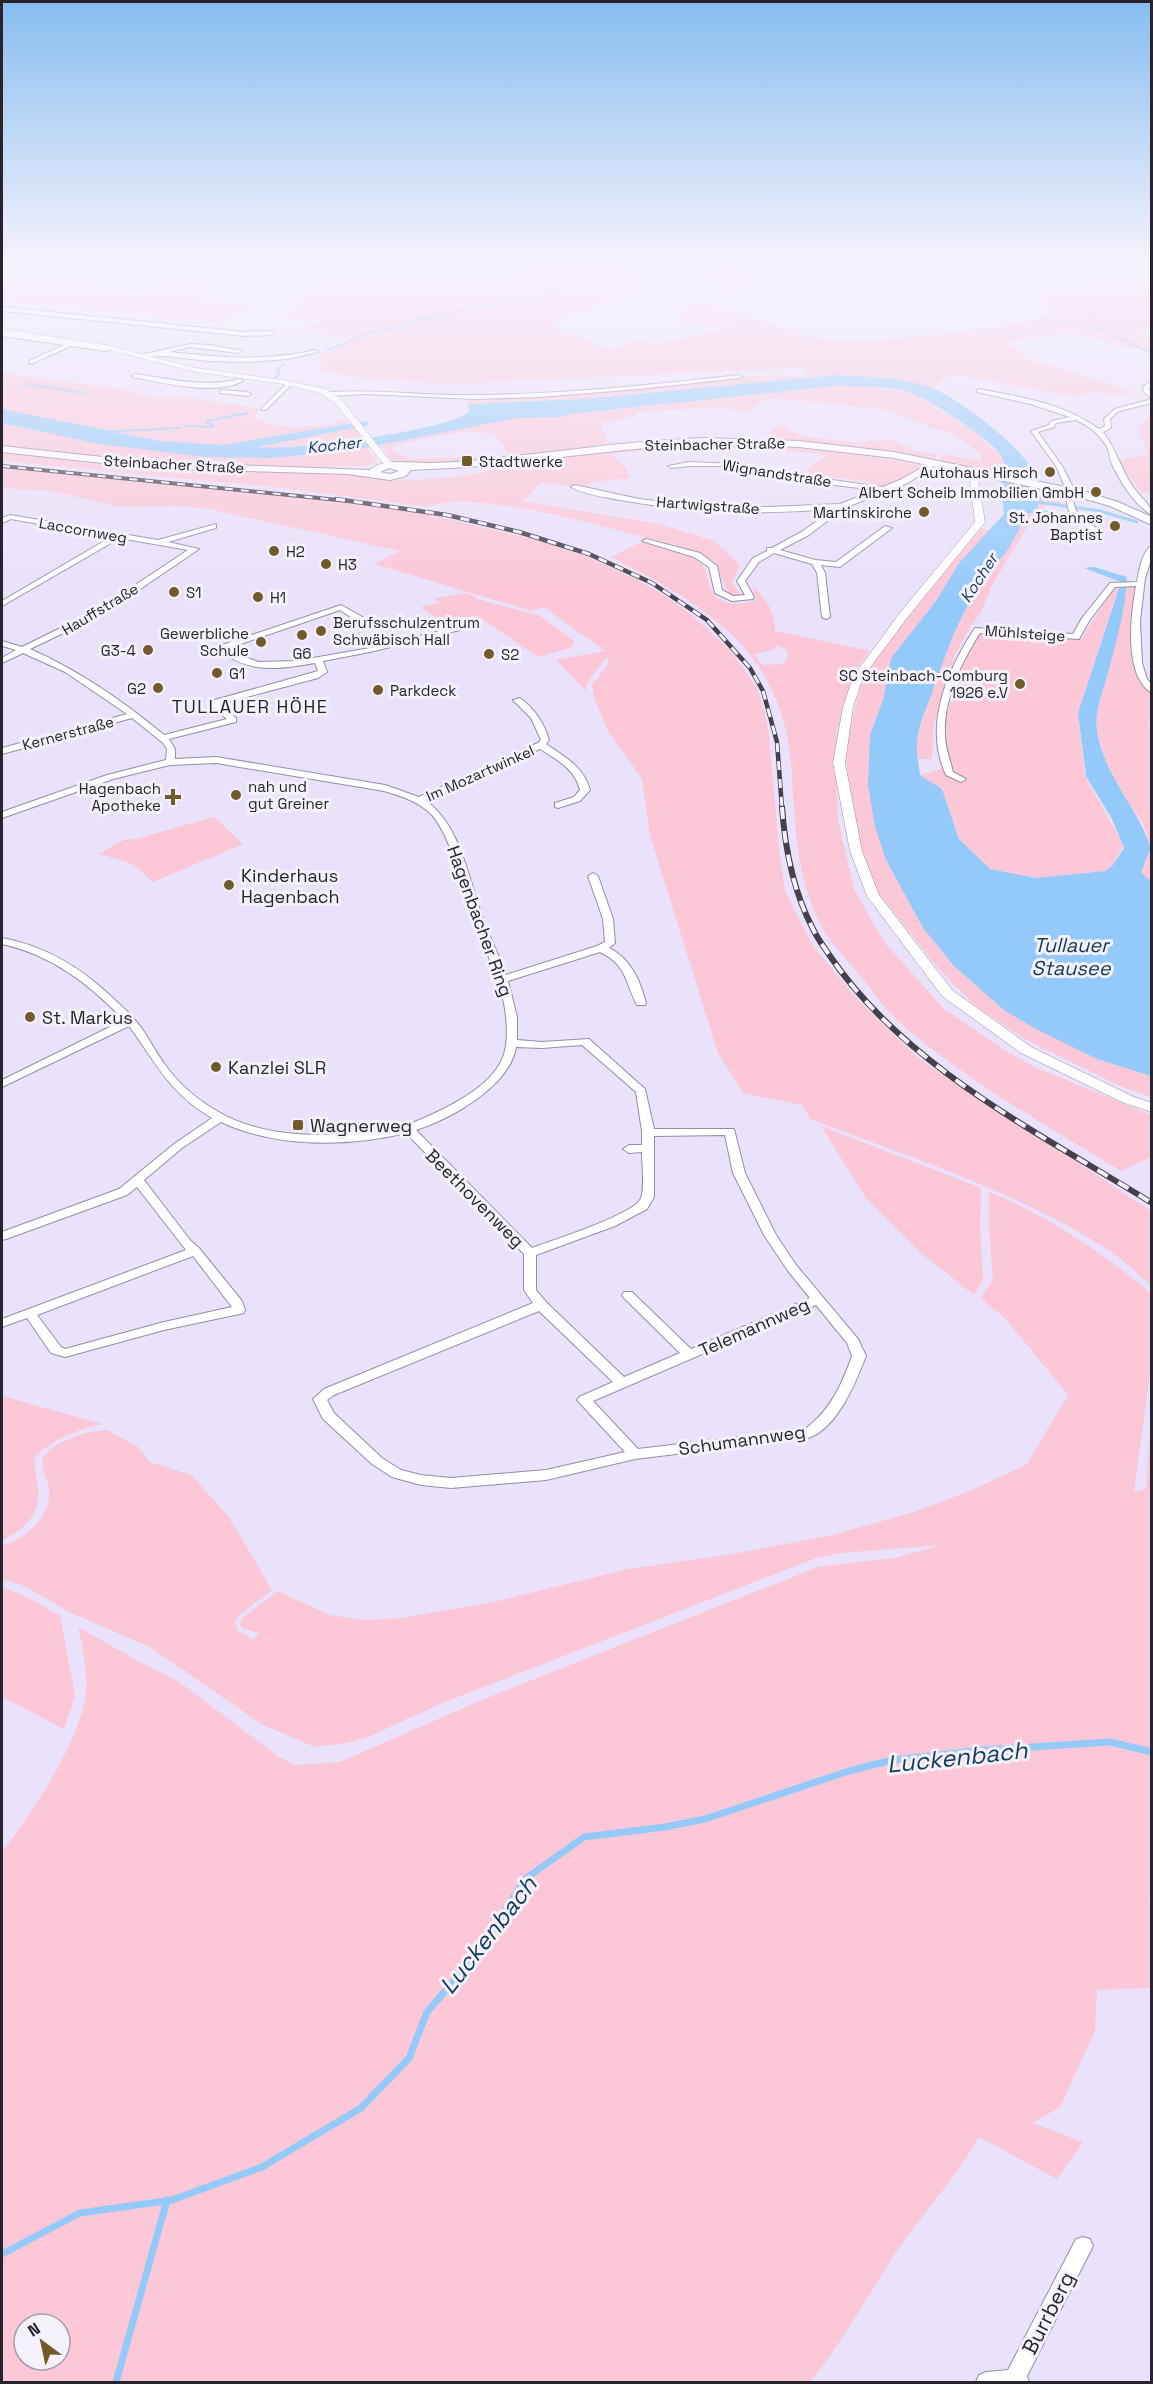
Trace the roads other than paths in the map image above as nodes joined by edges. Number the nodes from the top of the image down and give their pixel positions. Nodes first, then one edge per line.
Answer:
1 (169, 373) edge
2 (216, 373) edge
3 (218, 373) edge
4 (135, 376) dead end
5 (739, 377) dead end
6 (161, 380) junction
7 (240, 381) dead end
8 (290, 383) junction
9 (1152, 383) edge
10 (197, 384) junction
11 (229, 385) junction
12 (979, 391) dead end
13 (248, 394) dead end
14 (330, 394) junction
15 (1152, 397) edge
16 (1152, 401) edge
17 (264, 409) dead end
18 (1075, 418) junction
19 (1099, 431) junction
20 (2, 449) edge
21 (934, 463) junction
22 (671, 466) dead end
23 (382, 467) junction
24 (403, 470) junction
25 (977, 473) junction
26 (575, 487) dead end
27 (884, 490) junction
28 (1071, 491) junction
29 (1138, 502) junction
30 (841, 506) junction
31 (1127, 507) junction
32 (1152, 513) edge
33 (2, 521) edge
34 (1152, 522) edge
35 (213, 526) dead end
36 (888, 528) dead end
37 (1098, 533) dead end
38 (118, 536) junction
39 (646, 541) dead end
40 (156, 543) junction
41 (1152, 547) edge
42 (195, 549) joint
43 (770, 550) junction
44 (815, 562) junction
45 (1135, 584) junction
46 (2, 604) edge
47 (826, 617) dead end
48 (361, 620) dead end
49 (469, 625) dead end
50 (2, 643) edge
51 (22, 648) junction
52 (318, 660) junction
53 (2, 661) edge
54 (1152, 691) edge
55 (517, 699) dead end
56 (135, 716) junction
57 (163, 738) junction
58 (541, 745) junction
59 (2, 751) edge
60 (170, 762) junction
61 (962, 779) dead end
62 (419, 801) junction
63 (558, 805) dead end
64 (2, 814) edge
65 (593, 876) dead end
66 (2, 941) edge
67 (601, 948) junction
68 (504, 979) junction
69 (641, 1003) dead end
70 (131, 1022) junction
71 (512, 1043) junction
72 (2, 1084) edge
73 (1152, 1108) edge
74 (220, 1118) junction
75 (407, 1128) junction
76 (648, 1133) junction
77 (648, 1148) junction
78 (629, 1149) dead end
79 (138, 1180) junction
80 (2, 1236) edge
81 (195, 1251) junction
82 (530, 1253) junction
83 (628, 1295) dead end
84 (818, 1299) junction
85 (541, 1305) junction
86 (30, 1314) junction
87 (2, 1323) edge
88 (690, 1355) junction
89 (622, 1383) junction
90 (635, 1454) junction
91 (1083, 2246) dead end
92 (1017, 2381) edge
93 (986, 2382) edge

1 - 6 street
2 - 10 street
3 - 8 street
4 - 6 street
5 - 14 street
6 - 10 street
7 - 11 street
8 - 14 street
8 - 17 street
9 - 15 street
10 - 11 street
11 - 13 street
12 - 18 street
14 - 23 street
16 - 19 street
18 - 19 street
18 - 28 street
19 - 29 street
20 - 23 main road, Steinbacher Straße
21 - 24 main road, Steinbacher Straße
21 - 25 main road, Steinbacher Straße
21 - 27 street
22 - 27 street, Wignandstraße
23 - 24 main road
23 - 24 main road
25 - 28 main road, Steinbacher Straße
25 - 73 street
26 - 30 street, Hartwigstraße
27 - 30 street
28 - 31 main road, Steinbacher Straße
28 - 37 street
29 - 31 street
29 - 32 street
30 - 43 street
31 - 34 main road, Steinbacher Straße
33 - 38 street, Laccornweg
35 - 40 street, Laccornweg
36 - 44 street
38 - 40 street, Laccornweg
38 - 46 street
39 - 43 street
40 - 42 street, Laccornweg
41 - 45 street
42 - 51 street, Hauffstraße
43 - 44 street
44 - 47 street
45 - 54 street
45 - 61 street, Mühlsteige
48 - 52 street
49 - 52 street
50 - 51 street
51 - 53 street, Hauffstraße
51 - 56 street
52 - 57 street
55 - 58 street, Im Mozartwinkel
56 - 57 street
56 - 59 street, Kernerstraße
57 - 60 street
58 - 62 street, Im Mozartwinkel
58 - 63 street, Im Mozartwinkel
60 - 62 street, Hagenbacher Ring
60 - 64 street, Hagenbacher Ring
62 - 68 street, Hagenbacher Ring
65 - 67 street
66 - 70 street, Hagenbacher Ring
67 - 68 street
67 - 69 street
68 - 71 street, Hagenbacher Ring
70 - 72 street
70 - 74 street, Hagenbacher Ring
71 - 75 street, Hagenbacher Ring
71 - 76 street
74 - 75 street, Hagenbacher Ring
74 - 79 street
75 - 82 street, Beethovenweg
76 - 77 street
76 - 84 street, Schumannweg
77 - 78 street
77 - 82 street
79 - 80 street
79 - 81 street
81 - 86 street
81 - 86 street
82 - 85 street, Beethovenweg
83 - 88 street, Telemannweg
84 - 88 street, Telemannweg
84 - 90 street, Schumannweg
85 - 89 street, Beethovenweg
85 - 90 street, Schumannweg
86 - 87 street
88 - 89 street, Telemannweg
89 - 90 street
91 - 92 street, Burrberg
92 - 93 street, Burrberg

